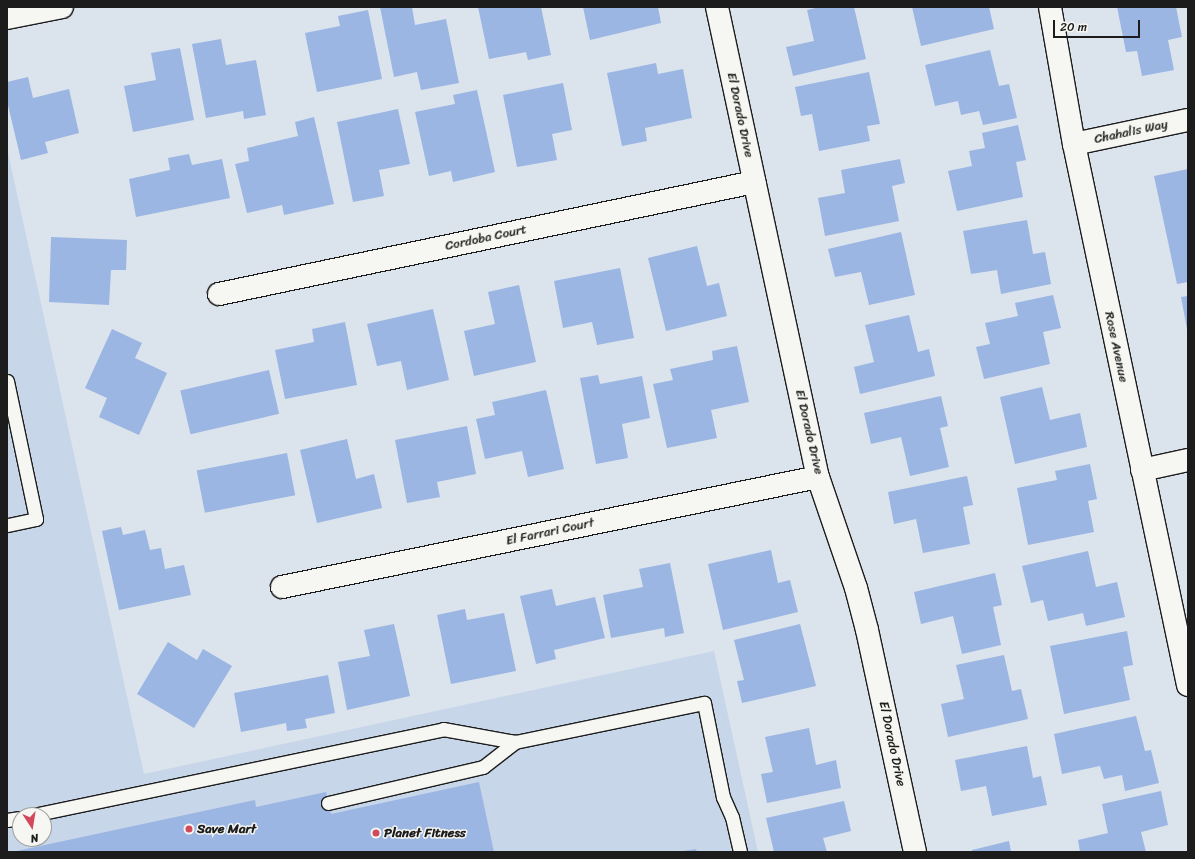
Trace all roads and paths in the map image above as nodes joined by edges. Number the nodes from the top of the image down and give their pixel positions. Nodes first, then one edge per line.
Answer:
1 (62, 7) edge
2 (718, 7) edge
3 (1050, 7) edge
4 (7, 18) edge
5 (1188, 120) edge
6 (1074, 144) junction
7 (754, 182) junction
8 (219, 294) dead end
9 (7, 381) edge
10 (1188, 460) edge
11 (1142, 470) junction
12 (818, 476) junction
13 (7, 525) edge
14 (282, 587) dead end
15 (1188, 685) edge
16 (515, 742) junction
17 (328, 803) dead end
18 (52, 811) edge
19 (740, 852) edge
20 (914, 852) edge

1 - 4 street
2 - 7 street, El Dorado Drive
3 - 6 street, Rose Avenue
5 - 6 street, Chahalis Way
6 - 11 street, Rose Avenue
7 - 8 street, Cordoba Court
7 - 12 street, El Dorado Drive
9 - 13 lane
10 - 11 street
11 - 15 street, Rose Avenue
12 - 14 street, El Farrari Court
12 - 20 street, El Dorado Drive
16 - 17 lane
16 - 18 lane
16 - 19 lane

